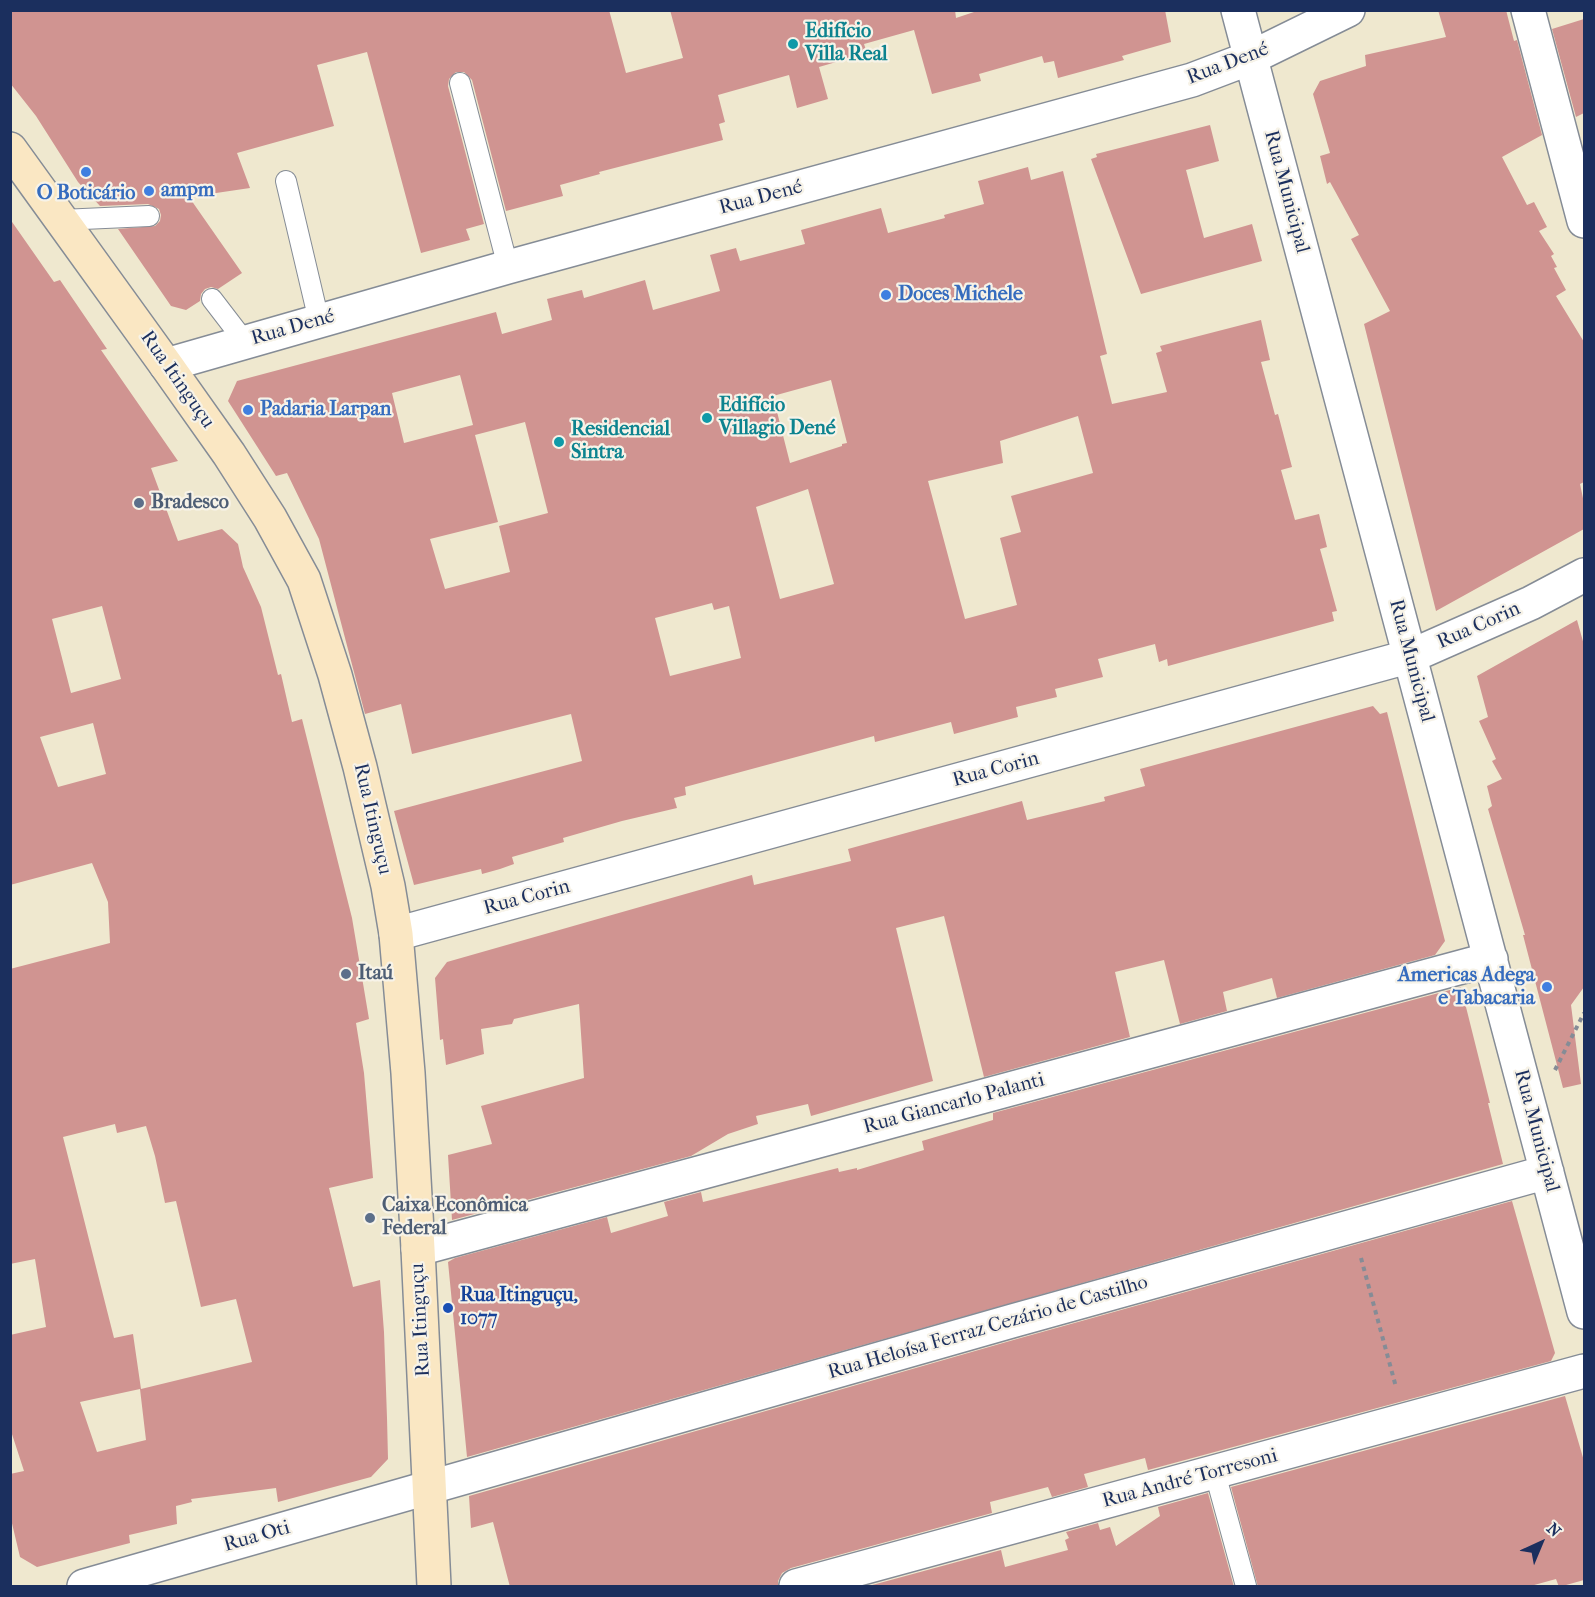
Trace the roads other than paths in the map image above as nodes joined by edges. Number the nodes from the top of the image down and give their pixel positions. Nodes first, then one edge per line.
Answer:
1 (1238, 10) edge
2 (1348, 10) edge
3 (1527, 10) edge
4 (1250, 58) junction
5 (460, 83) dead end
6 (10, 148) edge
7 (286, 180) dead end
8 (149, 216) dead end
9 (61, 220) junction
10 (1584, 220) edge
11 (508, 267) junction
12 (212, 299) dead end
13 (319, 321) junction
14 (245, 342) junction
15 (166, 365) junction
16 (1584, 574) edge
17 (1411, 657) junction
18 (396, 934) junction
19 (1491, 959) junction
20 (1547, 1172) junction
21 (1576, 1243) edge
22 (418, 1249) junction
23 (1584, 1312) edge
24 (1584, 1371) edge
25 (1215, 1473) junction
26 (429, 1487) junction
27 (84, 1587) edge
28 (434, 1587) edge
29 (796, 1587) edge
30 (1246, 1587) edge

1 - 4 street, Rua Municipal
2 - 4 street, Rua Dené
3 - 10 street
4 - 11 street, Rua Dené
4 - 17 street, Rua Municipal
5 - 11 lane
6 - 9 main road, Rua Itinguçu
7 - 13 lane
8 - 9 lane
9 - 15 main road, Rua Itinguçu
11 - 13 street, Rua Dené
12 - 14 lane
13 - 14 street, Rua Dené
14 - 15 street, Rua Dené
15 - 18 main road, Rua Itinguçu
16 - 17 street, Rua Corin
17 - 18 street, Rua Corin
17 - 19 street, Rua Municipal
18 - 22 main road, Rua Itinguçu
19 - 20 street, Rua Municipal
19 - 22 street, Rua Giancarlo Palanti
20 - 21 street, Rua Municipal
20 - 26 street, Rua Heloísa Ferraz Cezário de Castilho
21 - 23 street, Rua Municipal
22 - 26 main road, Rua Itinguçu
24 - 25 street, Rua André Torresoni
25 - 29 street, Rua André Torresoni
25 - 30 lane
26 - 27 street, Rua Oti
26 - 28 main road, Rua Itinguçu

